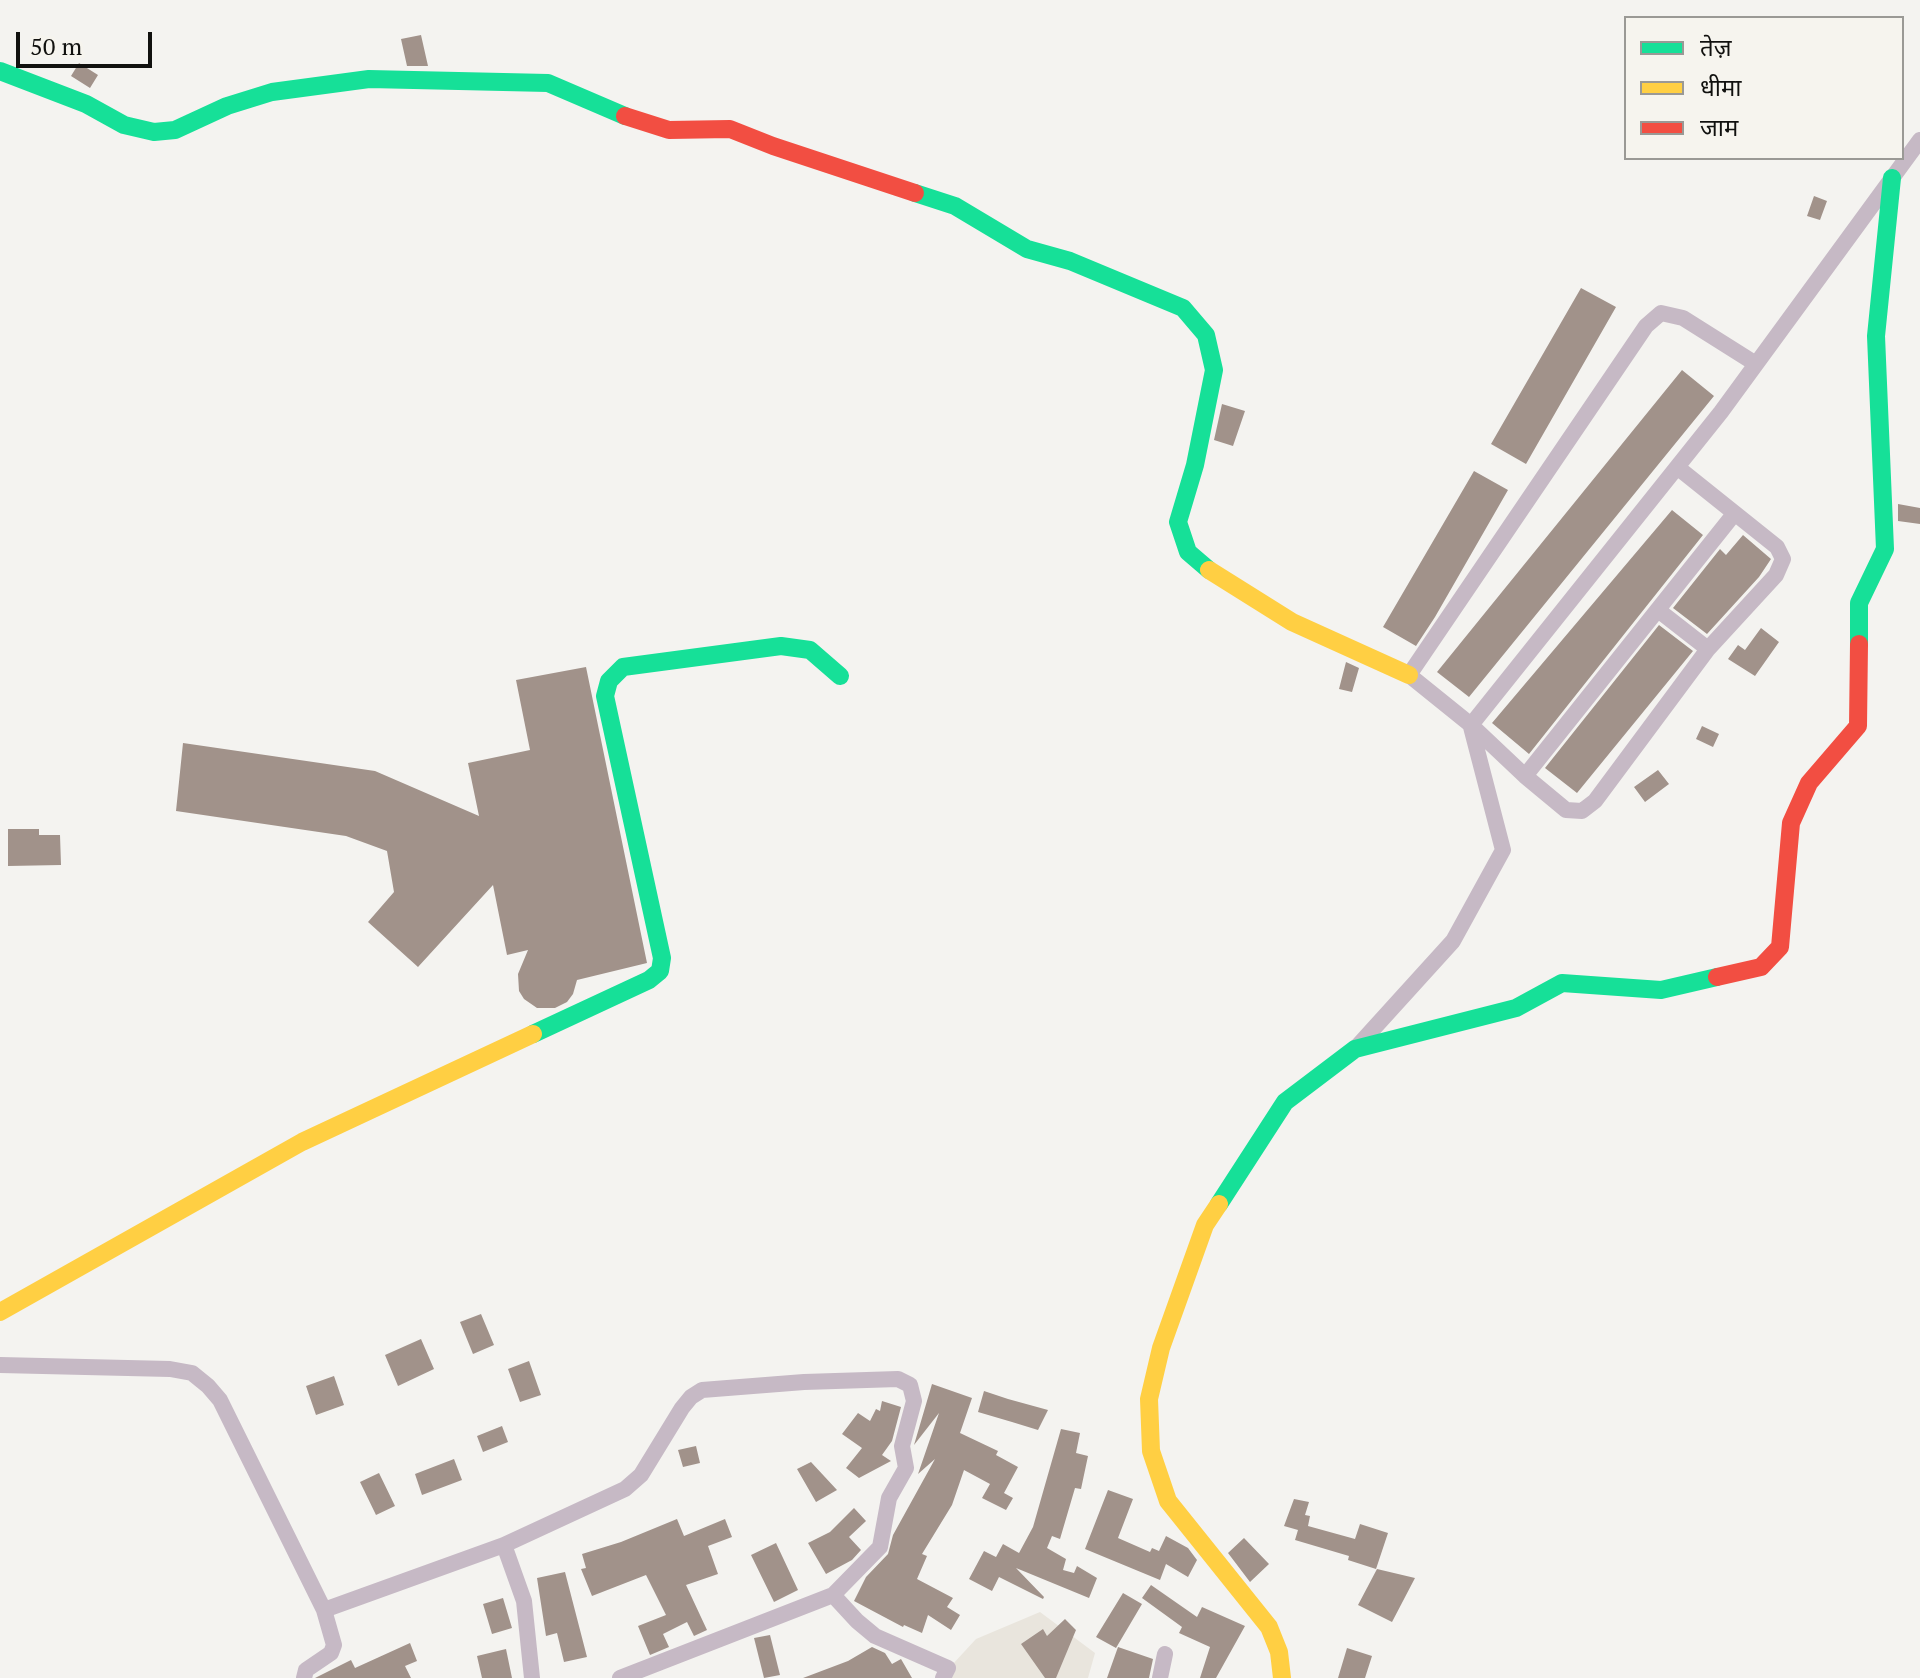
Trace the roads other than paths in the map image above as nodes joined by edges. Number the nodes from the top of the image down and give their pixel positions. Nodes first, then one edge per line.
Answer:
1 (0, 71) edge
2 (1920, 140) edge
3 (1892, 178) junction
4 (1756, 364) junction
5 (1677, 467) junction
6 (1734, 514) junction
7 (1658, 610) junction
8 (1708, 649) junction
9 (1409, 675) junction
10 (840, 676) dead end
11 (1471, 725) junction
12 (1525, 776) junction
13 (1355, 1049) junction
14 (0, 1312) edge
15 (0, 1365) edge
16 (504, 1545) junction
17 (833, 1595) junction
18 (324, 1610) junction
19 (1165, 1654) dead end
20 (304, 1678) edge
21 (532, 1678) edge
22 (620, 1678) edge
23 (943, 1678) edge
24 (1160, 1678) edge
25 (1282, 1678) edge

1 - 9 street
2 - 3 street
3 - 4 street
3 - 13 street
4 - 5 street
4 - 9 street
5 - 6 street
5 - 11 street
6 - 7 street
6 - 8 street
7 - 8 street
7 - 12 street
8 - 12 street
9 - 11 street
10 - 14 street
11 - 12 street
11 - 13 street
13 - 25 street
15 - 18 street
16 - 17 street
16 - 18 street
16 - 21 street
17 - 22 street
17 - 23 street
18 - 20 street
19 - 24 street

